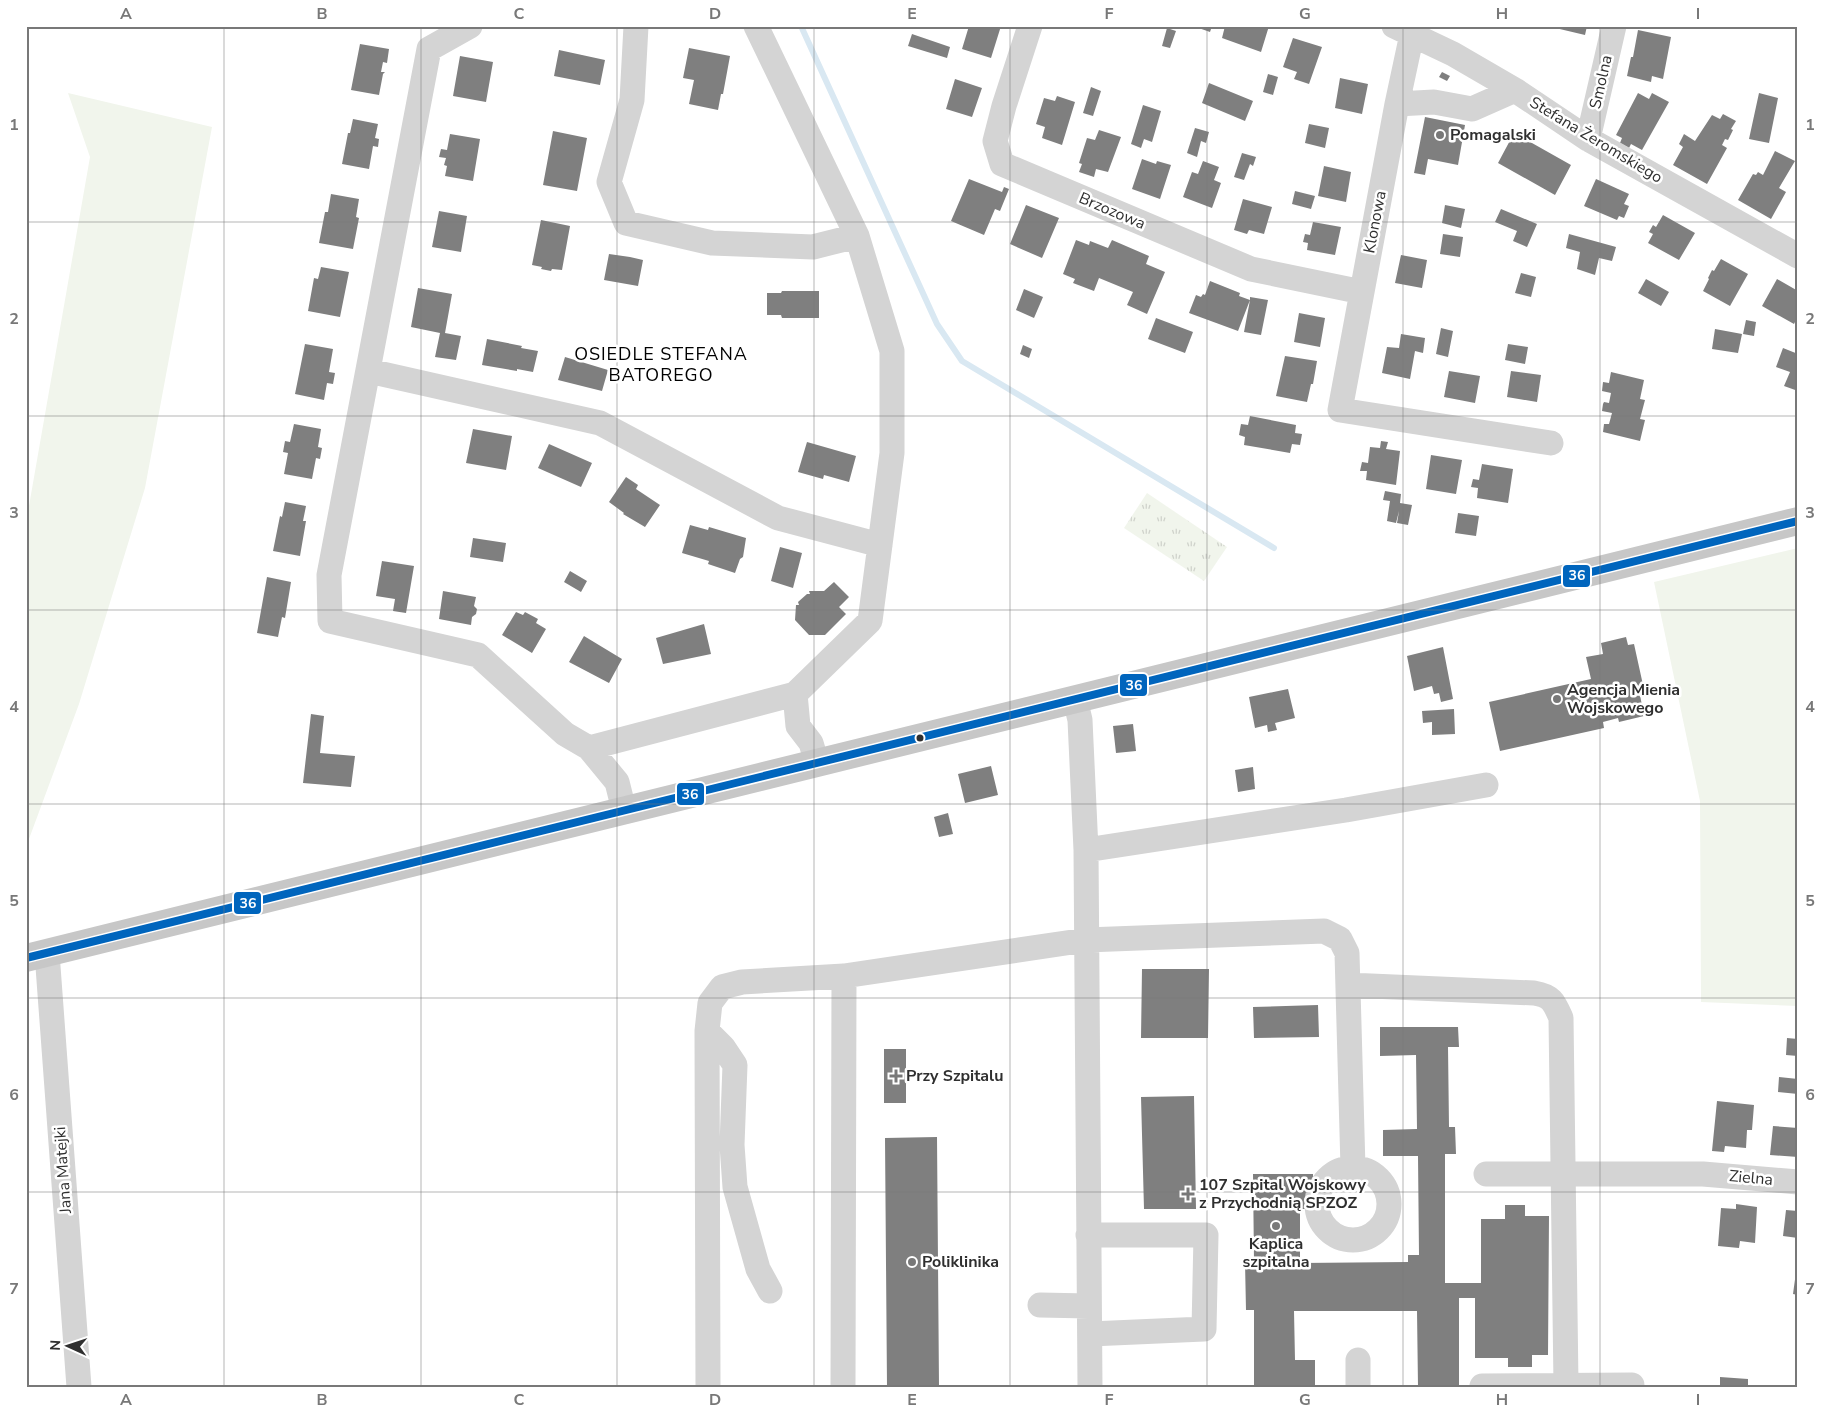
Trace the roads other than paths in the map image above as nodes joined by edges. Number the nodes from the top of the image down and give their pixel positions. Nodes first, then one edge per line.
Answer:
1 (470, 26) edge
2 (636, 26) edge
3 (756, 26) edge
4 (1030, 26) edge
5 (1614, 26) edge
6 (1403, 30) edge
7 (1515, 90) junction
8 (1397, 104) junction
9 (1588, 139) junction
10 (857, 236) junction
11 (1798, 256) edge
12 (1362, 292) junction
13 (369, 371) junction
14 (1551, 443) dead end
15 (1798, 521) edge
16 (880, 545) junction
17 (795, 694) junction
18 (1076, 699) junction
19 (589, 748) junction
20 (817, 763) junction
21 (1486, 785) dead end
22 (624, 810) junction
23 (1086, 850) junction
24 (1086, 940) junction
25 (37, 955) edge
26 (844, 976) junction
27 (1348, 985) junction
28 (707, 1031) junction
29 (1353, 1168) dead end
30 (1486, 1174) dead end
31 (1564, 1174) junction
32 (1798, 1182) edge
33 (1088, 1234) junction
34 (770, 1291) dead end
35 (1040, 1305) dead end
36 (1089, 1306) junction
37 (1090, 1334) junction
38 (1358, 1360) dead end
39 (1566, 1384) junction
40 (1632, 1385) dead end
41 (1482, 1386) edge
42 (78, 1387) edge
43 (708, 1387) edge
44 (843, 1387) edge
45 (1090, 1387) edge
46 (1358, 1387) edge

1 - 13 street
2 - 10 street
3 - 10 street
4 - 12 street, Brzozowa
5 - 9 street, Smolna
6 - 7 street, Stefana Żeromskiego
6 - 8 street, Klonowa
7 - 8 street
7 - 9 street, Stefana Żeromskiego
8 - 12 street, Klonowa
9 - 11 street, Stefana Żeromskiego
10 - 16 street
12 - 14 street, Klonowa
13 - 16 street
13 - 19 street
15 - 18 main road
16 - 17 street
17 - 19 street
17 - 20 street
18 - 20 main road
18 - 23 street
19 - 22 street
20 - 22 main road
21 - 23 street
22 - 25 main road
23 - 24 street
24 - 26 street
24 - 27 street
24 - 33 street
25 - 42 street, Jana Matejki
26 - 28 street
26 - 44 street
27 - 29 street
27 - 31 street
28 - 34 street
28 - 43 street
30 - 31 street, Zielna
31 - 32 street, Zielna
31 - 39 street
33 - 36 street
33 - 37 street
35 - 36 street
36 - 37 street
37 - 45 street
38 - 46 street
39 - 40 street
39 - 41 street

